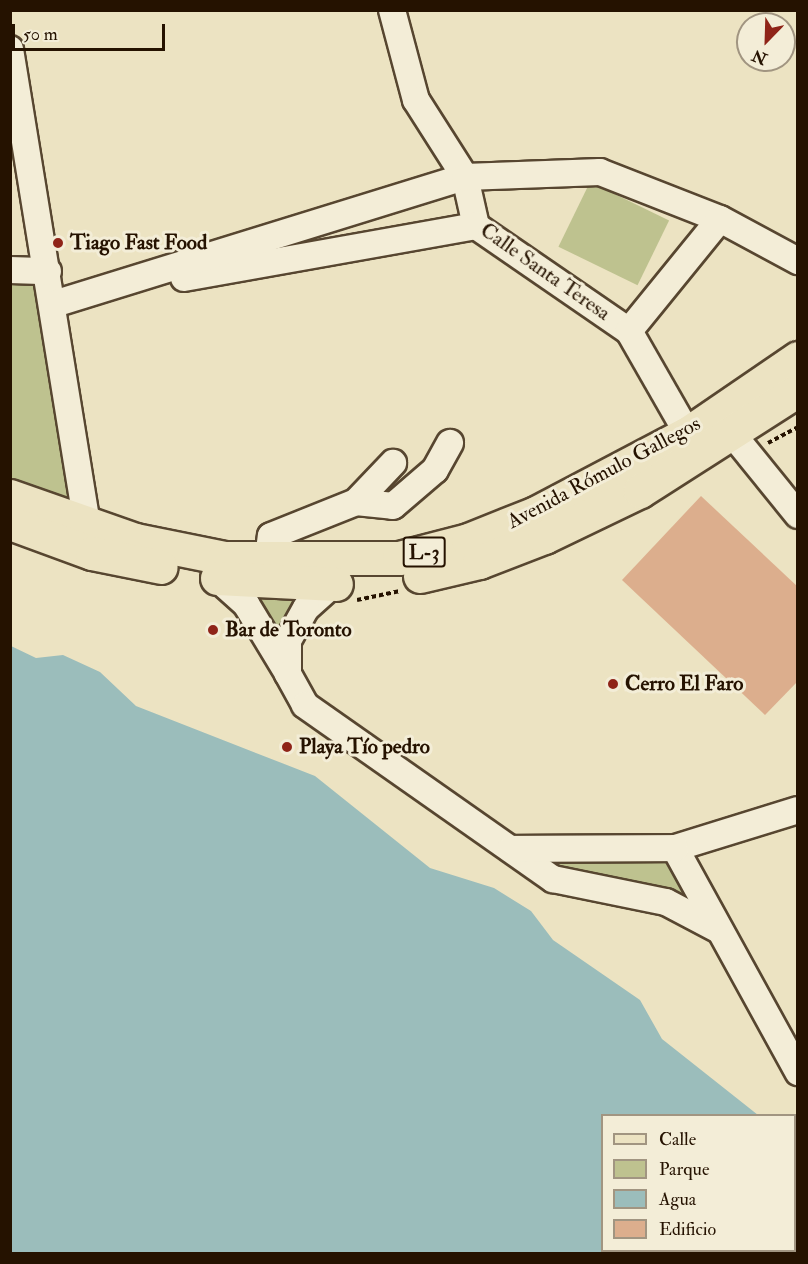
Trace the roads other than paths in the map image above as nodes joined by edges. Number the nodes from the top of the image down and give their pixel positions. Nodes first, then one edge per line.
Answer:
1 (392, 10) edge
2 (10, 49) edge
3 (465, 177) junction
4 (720, 219) junction
5 (476, 226) junction
6 (798, 261) edge
7 (10, 270) edge
8 (48, 271) junction
9 (54, 303) junction
10 (628, 331) junction
11 (798, 358) edge
12 (798, 390) edge
13 (723, 422) junction
14 (450, 443) dead end
15 (694, 444) junction
16 (393, 463) dead end
17 (10, 496) edge
18 (356, 502) junction
19 (798, 515) edge
20 (10, 523) edge
21 (87, 524) junction
22 (268, 560) junction
23 (218, 579) junction
24 (333, 584) junction
25 (288, 674) junction
26 (798, 810) edge
27 (675, 848) junction
28 (511, 849) junction
29 (719, 930) junction
30 (798, 1072) edge

1 - 3 street, Calle Santa Teresa
2 - 8 street
3 - 4 street
3 - 5 street, Calle Santa Teresa
3 - 9 street
4 - 6 street
4 - 10 street
5 - 9 street
5 - 10 street, Calle Santa Teresa
7 - 8 street
8 - 9 street
9 - 21 street
10 - 15 street, Calle Santa Teresa
11 - 13 main road, Avenida Rómulo Gallegos / L-3
12 - 13 main road, Avenida Rómulo Gallegos / L-3
13 - 15 main road, Avenida Rómulo Gallegos / L-3
13 - 19 street
14 - 18 street
15 - 22 main road, Avenida Rómulo Gallegos / L-3
15 - 24 main road, Avenida Rómulo Gallegos / L-3
16 - 18 street
17 - 21 main road, Avenida Rómulo Gallegos / L-3
18 - 22 street
20 - 23 main road, Avenida Rómulo Gallegos / L-3
21 - 22 main road, Avenida Rómulo Gallegos / L-3
23 - 24 main road, Avenida Rómulo Gallegos / L-3
23 - 25 street
24 - 25 street
25 - 28 street
26 - 27 street
27 - 28 street
27 - 29 street
28 - 29 street
29 - 30 street

